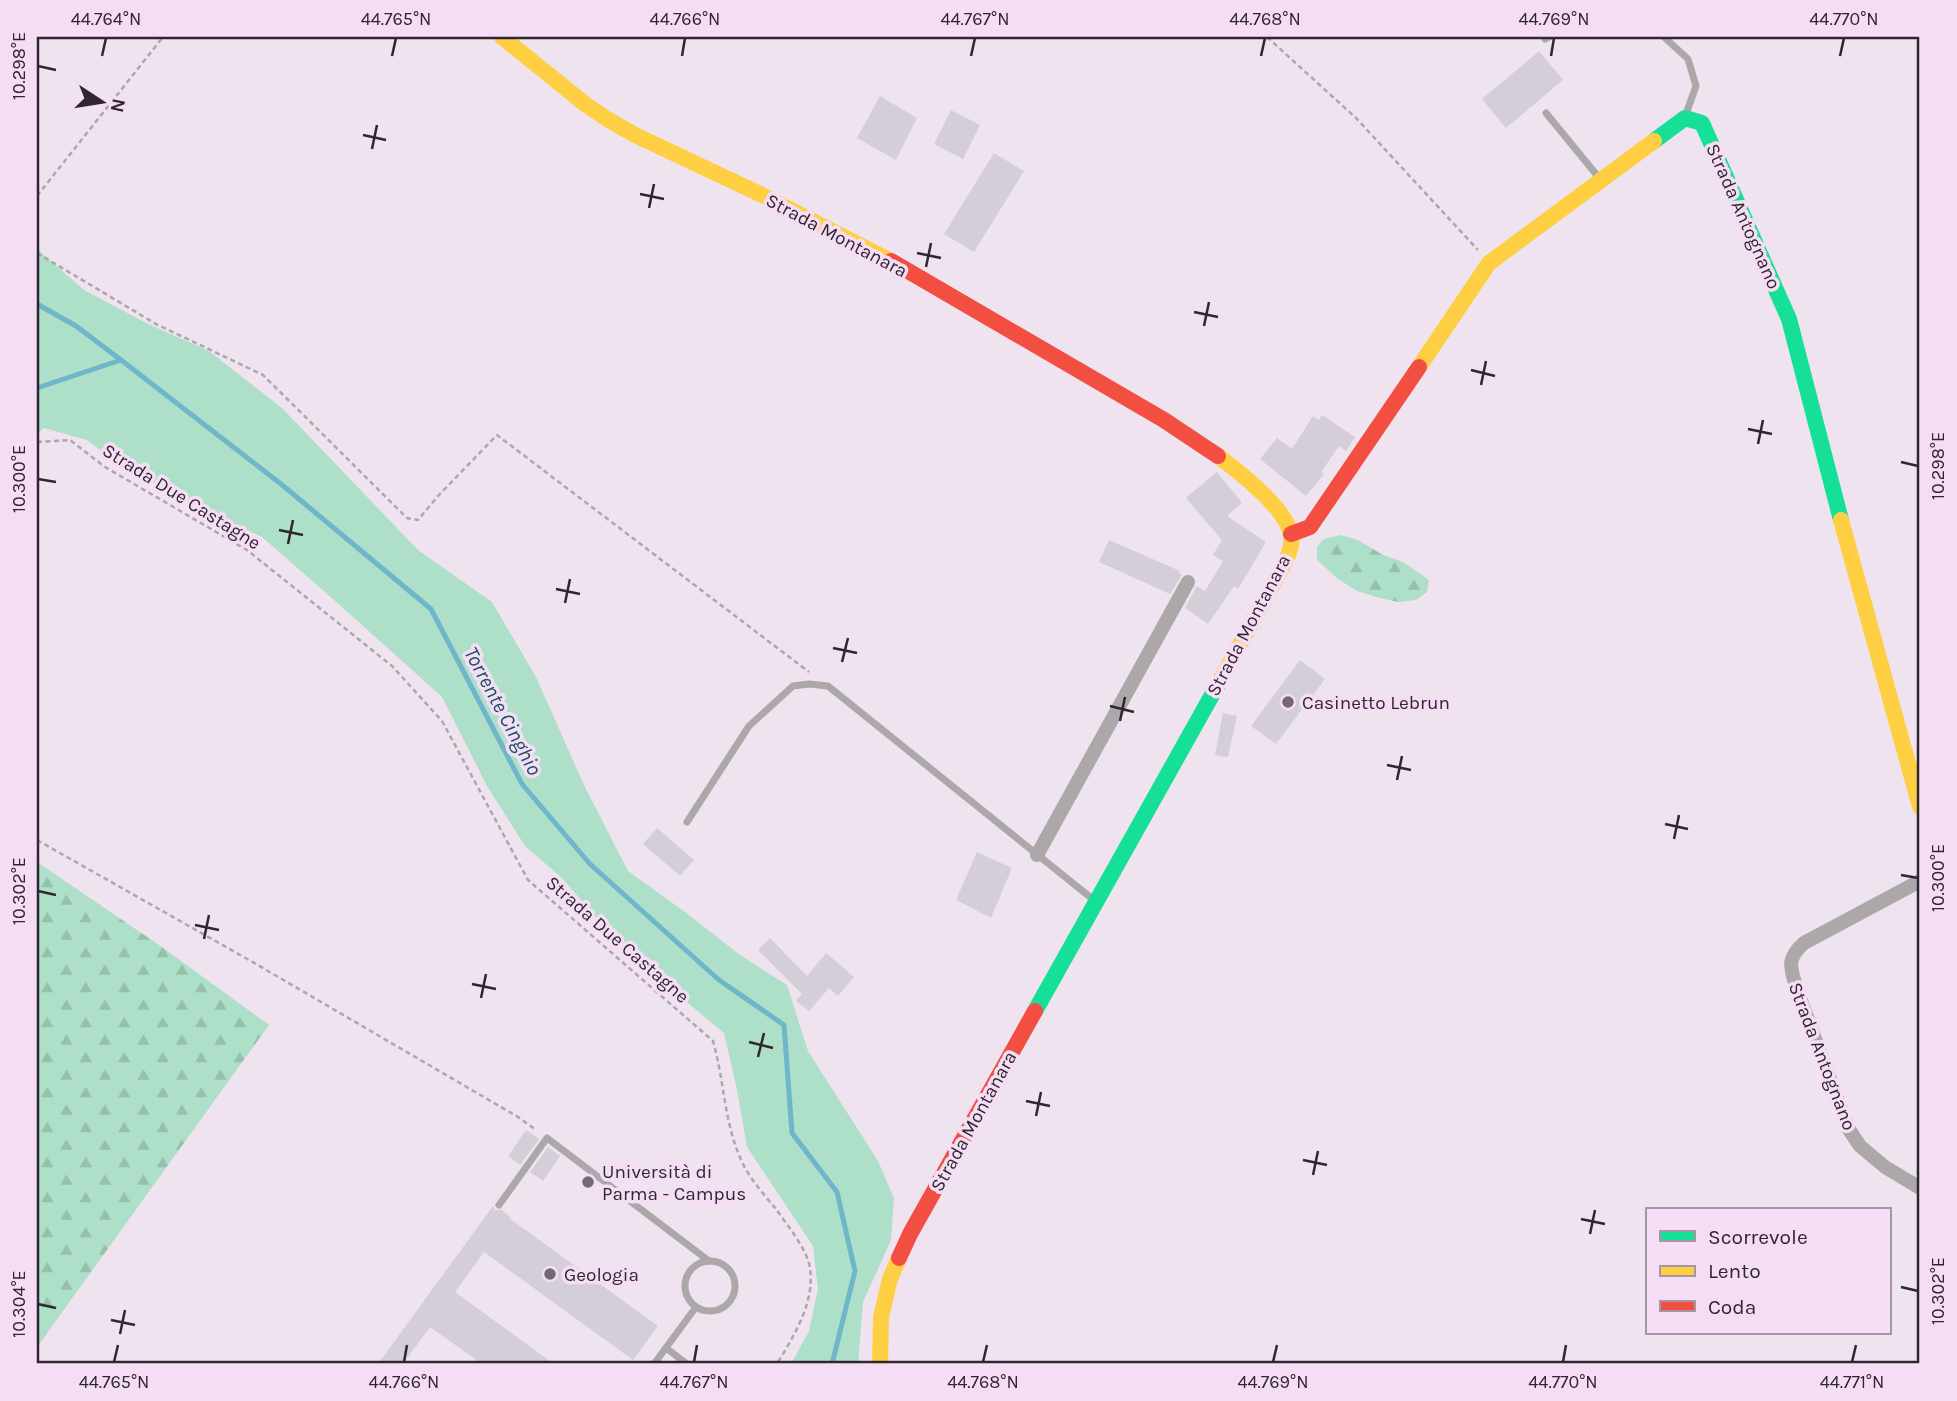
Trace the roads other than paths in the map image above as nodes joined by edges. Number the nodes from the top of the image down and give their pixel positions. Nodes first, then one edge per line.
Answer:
1 (502, 37) edge
2 (1664, 37) edge
3 (1546, 113) dead end
4 (1685, 118) junction
5 (1600, 180) junction
6 (1291, 534) junction
7 (1188, 582) dead end
8 (1920, 807) edge
9 (687, 822) dead end
10 (1037, 855) junction
11 (1920, 881) edge
12 (1096, 902) junction
13 (1920, 1188) edge
14 (499, 1205) dead end
15 (709, 1261) junction
16 (696, 1307) junction
17 (666, 1348) junction
18 (654, 1364) edge
19 (687, 1364) edge
20 (880, 1364) edge

1 - 6 main road, Strada Montanara
2 - 4 lane
3 - 5 lane
4 - 5 main road
4 - 8 main road, Strada Antognano
5 - 6 main road
6 - 12 main road, Strada Montanara
7 - 10 street
9 - 10 lane
10 - 12 lane
11 - 13 street, Strada Antognano
12 - 20 main road, Strada Montanara
14 - 15 lane
15 - 16 lane
15 - 16 lane
16 - 17 lane
17 - 18 lane
17 - 19 lane

